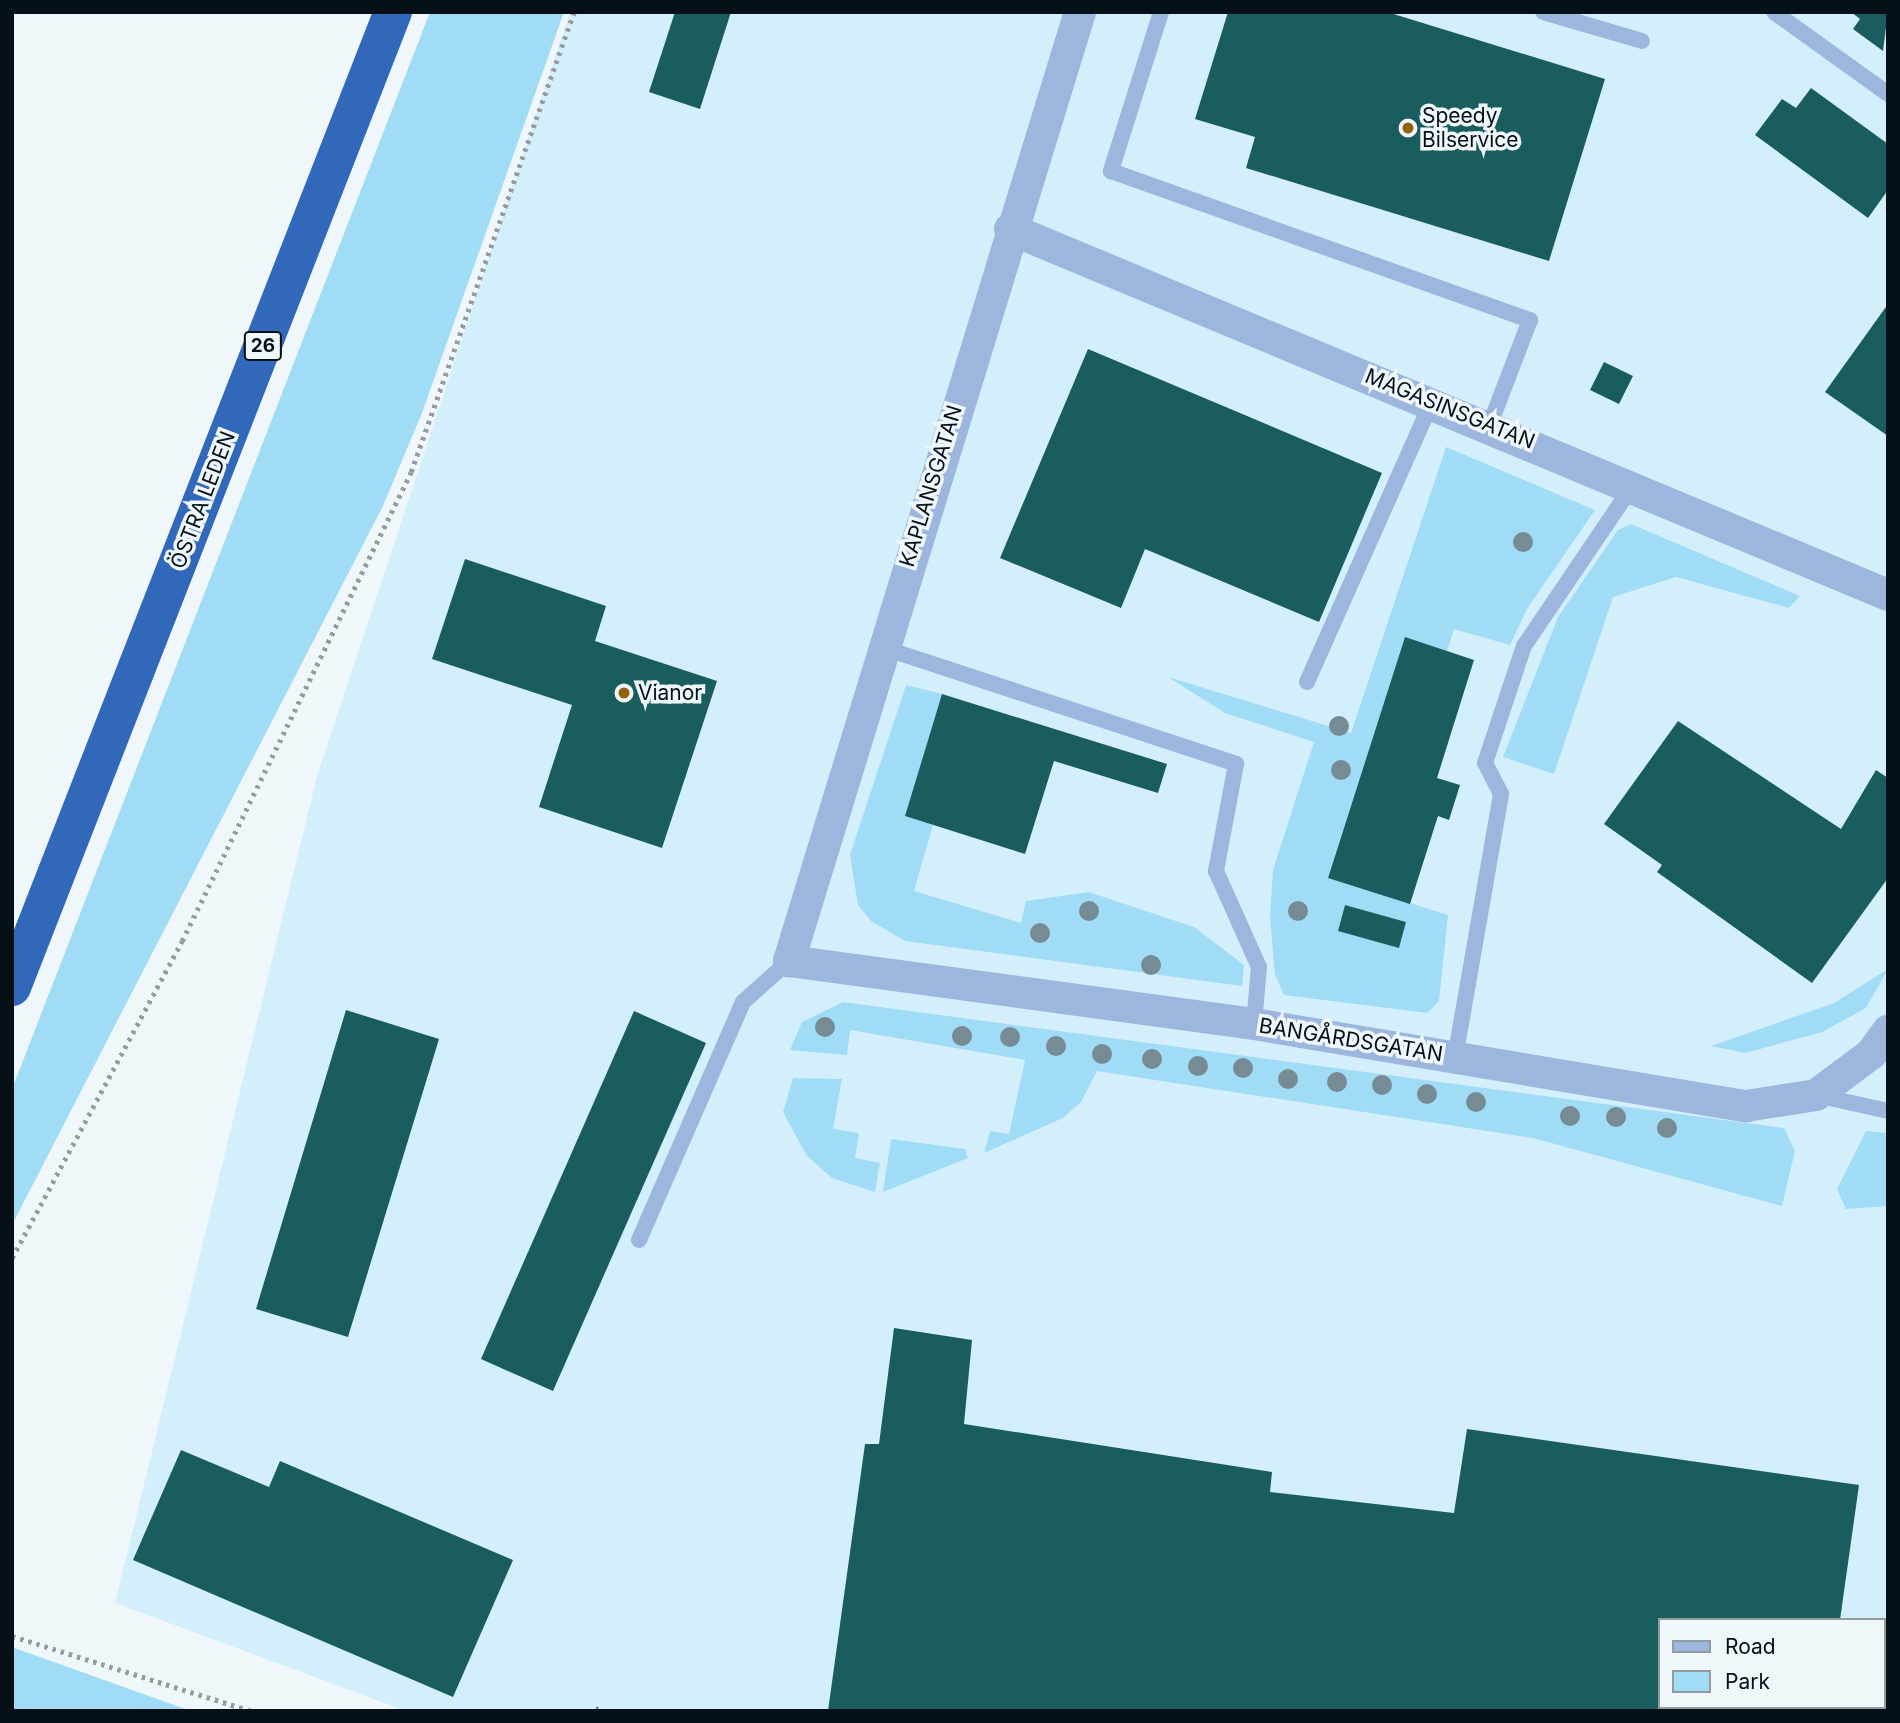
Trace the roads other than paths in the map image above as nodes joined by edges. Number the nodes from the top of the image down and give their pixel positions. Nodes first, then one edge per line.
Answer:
1 (393, 12) edge
2 (1080, 12) edge
3 (1161, 12) edge
4 (1543, 12) edge
5 (1774, 12) edge
6 (1642, 41) dead end
7 (1888, 94) edge
8 (1010, 229) junction
9 (1432, 401) junction
10 (1490, 424) junction
11 (1633, 485) junction
12 (1888, 595) edge
13 (881, 647) junction
14 (1307, 681) dead end
15 (789, 961) junction
16 (12, 987) edge
17 (1254, 1024) junction
18 (1888, 1031) edge
19 (1455, 1058) junction
20 (1816, 1095) junction
21 (1888, 1111) edge
22 (639, 1240) dead end

1 - 16 highway, ÖSTRA LEDEN / 26
2 - 8 street, KAPLANSGATAN
3 - 10 lane
4 - 6 lane
5 - 7 lane
8 - 9 street, MAGASINSGATAN
8 - 13 street, KAPLANSGATAN
9 - 10 street, MAGASINSGATAN
9 - 14 lane
10 - 11 street, MAGASINSGATAN
11 - 12 street, MAGASINSGATAN
11 - 19 lane
13 - 15 street, KAPLANSGATAN
13 - 17 lane
15 - 17 street, BANGÅRDSGATAN
15 - 22 lane
17 - 19 street, BANGÅRDSGATAN
18 - 20 street, BANGÅRDSGATAN
19 - 20 street, BANGÅRDSGATAN
20 - 21 lane

